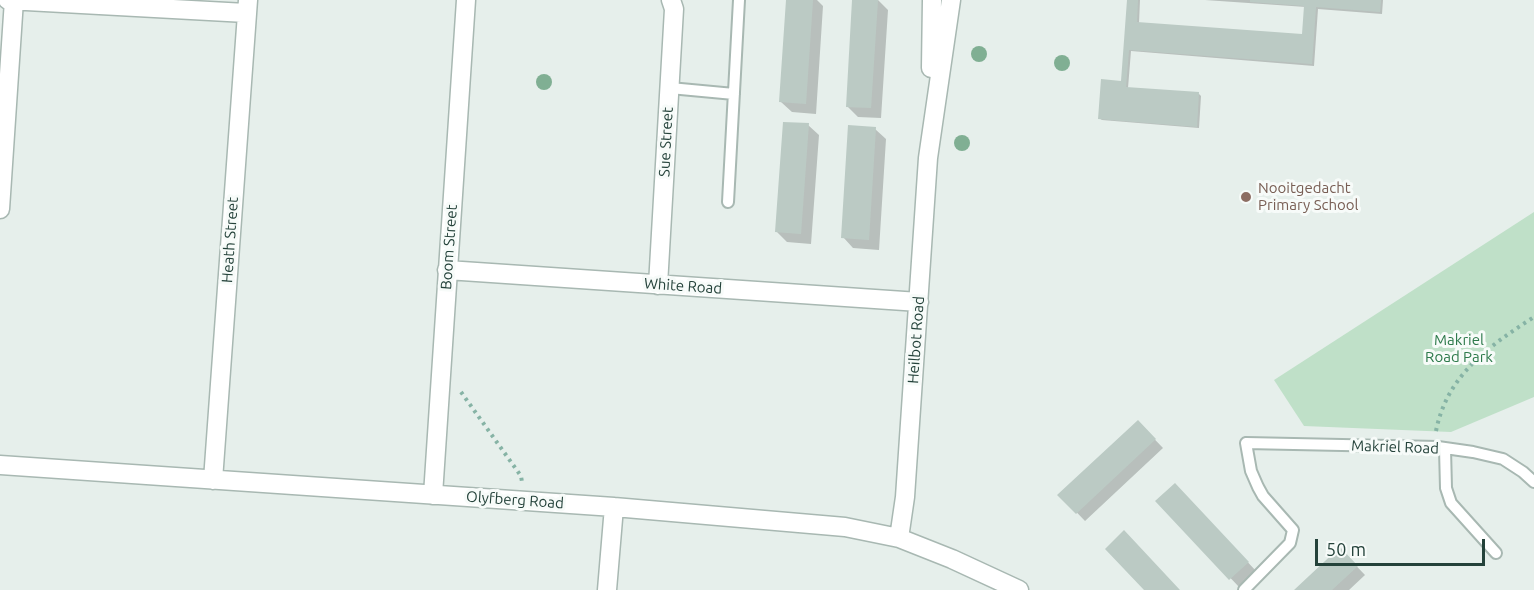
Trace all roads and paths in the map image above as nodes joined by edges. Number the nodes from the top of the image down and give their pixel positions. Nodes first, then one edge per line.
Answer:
1 (8, 0) edge
2 (14, 0) edge
3 (466, 0) edge
4 (671, 0) edge
5 (739, 0) edge
6 (932, 0) edge
7 (951, 0) edge
8 (247, 7) edge
9 (670, 88) junction
10 (734, 94) junction
11 (931, 142) junction
12 (728, 202) dead end
13 (0, 209) edge
14 (447, 270) junction
15 (658, 285) junction
16 (919, 302) junction
17 (1534, 319) edge
18 (441, 378) junction
19 (1441, 448) junction
20 (0, 465) edge
21 (213, 480) junction
22 (1534, 482) edge
23 (433, 495) junction
24 (526, 501) junction
25 (614, 507) junction
26 (899, 538) junction
27 (1496, 553) dead end
28 (607, 590) edge
29 (1019, 590) edge
30 (1244, 590) edge

1 - 2 street
2 - 8 street
2 - 13 street
3 - 14 street, Boom Street
4 - 9 street, Sue Street
5 - 10 lane
6 - 11 street, Heilbot Road
7 - 11 street, Heilbot Road
8 - 21 street, Heath Street
9 - 10 lane
9 - 15 street, Sue Street
10 - 12 lane
11 - 16 street, Heilbot Road
14 - 15 street, White Road
14 - 18 street, Boom Street
15 - 16 street, White Road
16 - 26 street, Heilbot Road
17 - 19 path
18 - 23 street, Boom Street
18 - 24 path
19 - 22 lane, Makriel Road
19 - 27 lane
19 - 30 lane, Makriel Road
20 - 21 street, Olyfberg Road
21 - 23 street, Olyfberg Road
23 - 24 street, Olyfberg Road
24 - 25 street, Olyfberg Road
25 - 26 street, Olyfberg Road
25 - 28 street
26 - 29 street, Olyfberg Road

